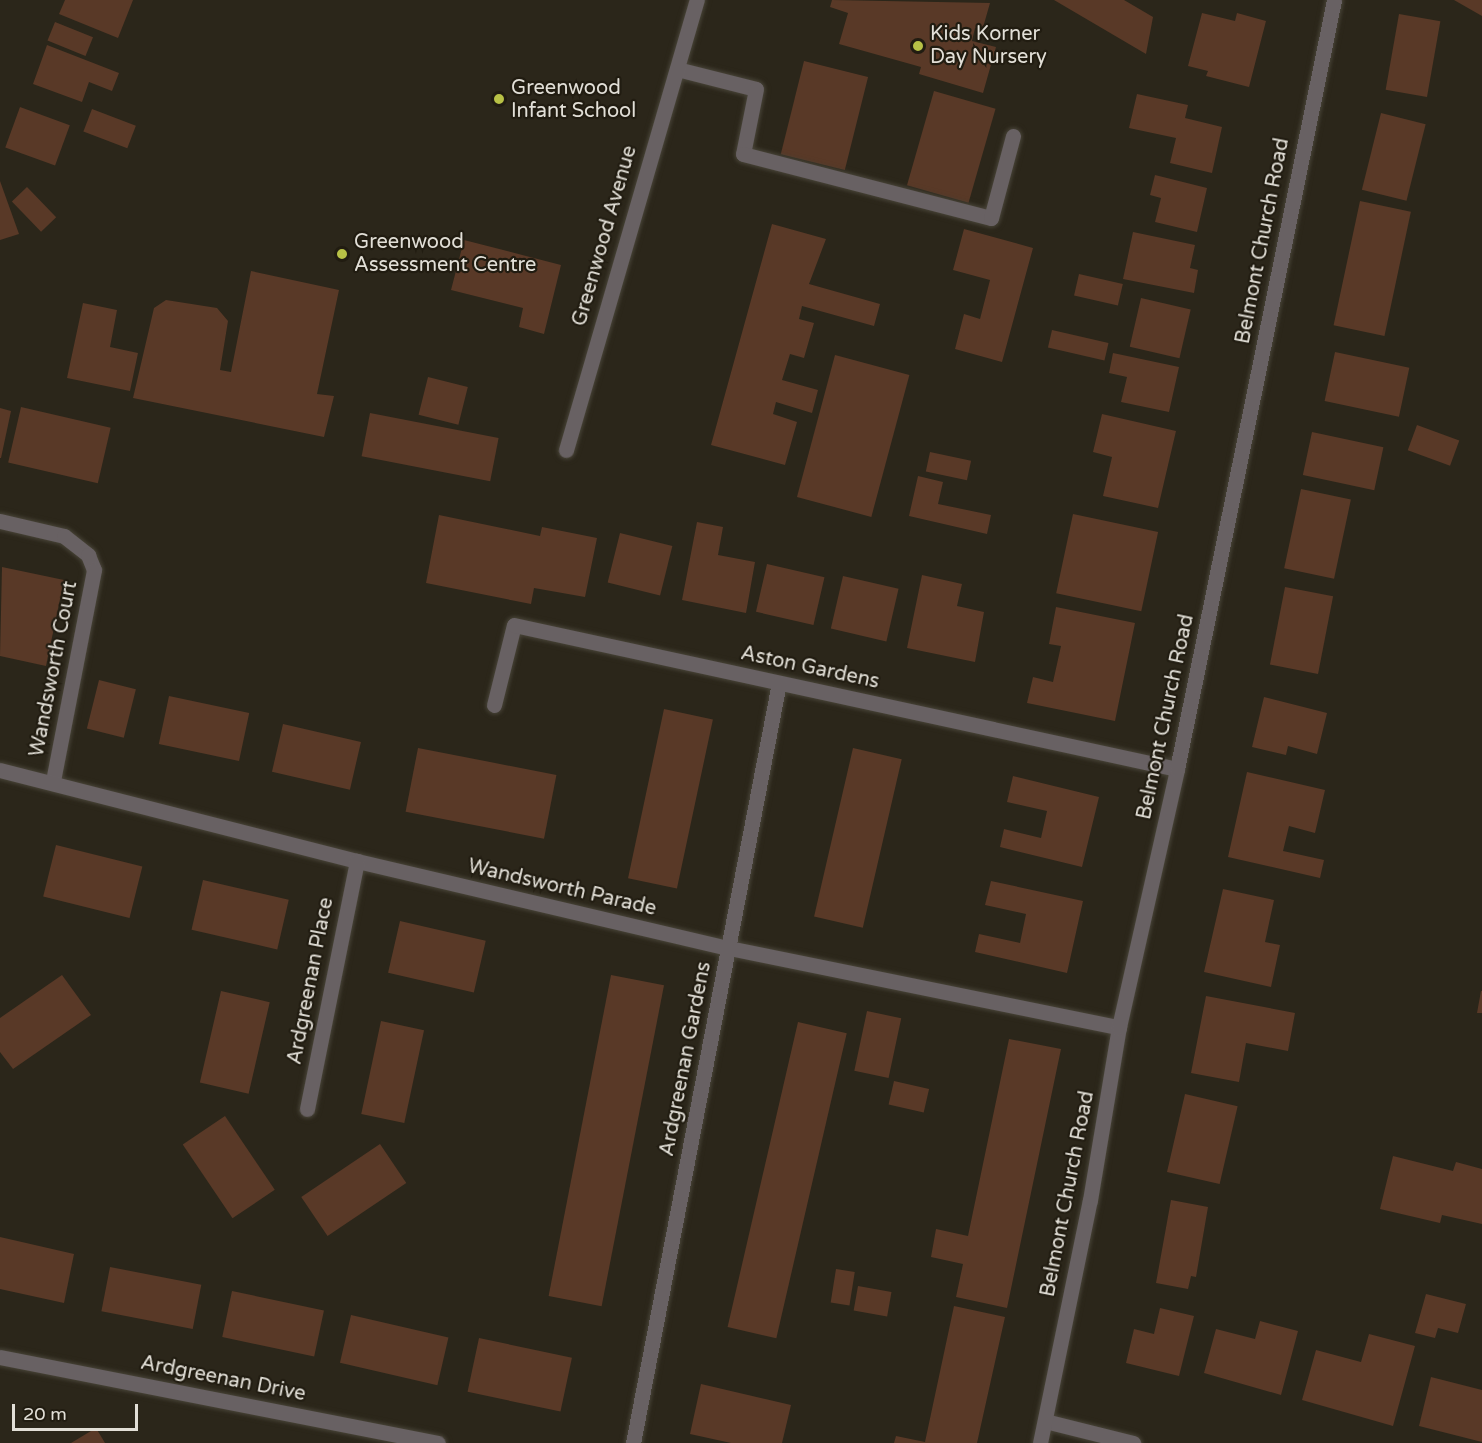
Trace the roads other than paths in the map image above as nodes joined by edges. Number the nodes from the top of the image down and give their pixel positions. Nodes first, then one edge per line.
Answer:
1 (697, 0) edge
2 (1334, 0) edge
3 (676, 69) junction
4 (1013, 136) dead end
5 (566, 450) dead end
6 (0, 521) edge
7 (779, 683) junction
8 (494, 705) dead end
9 (1177, 769) junction
10 (0, 770) edge
11 (53, 781) junction
12 (357, 861) junction
13 (729, 948) junction
14 (1119, 1027) junction
15 (307, 1109) dead end
16 (0, 1357) edge
17 (1045, 1421) junction
18 (438, 1443) edge
19 (633, 1443) edge
20 (1040, 1443) edge
21 (1133, 1443) edge

1 - 3 street, Greenwood Avenue
2 - 9 street, Belmont Church Road
3 - 4 street
3 - 5 street, Greenwood Avenue
6 - 11 street, Wandsworth Court
7 - 8 street, Aston Gardens
7 - 9 street, Aston Gardens
7 - 13 street, Ardgreenan Gardens
9 - 14 street, Belmont Church Road
10 - 11 street, Wandsworth Parade
11 - 12 street, Wandsworth Parade
12 - 13 street, Wandsworth Parade
12 - 15 street, Ardgreenan Place
13 - 14 street, Wandsworth Parade
13 - 19 street, Ardgreenan Gardens
14 - 17 street, Belmont Church Road
16 - 18 street, Ardgreenan Drive
17 - 20 street, Belmont Church Road
17 - 21 street

